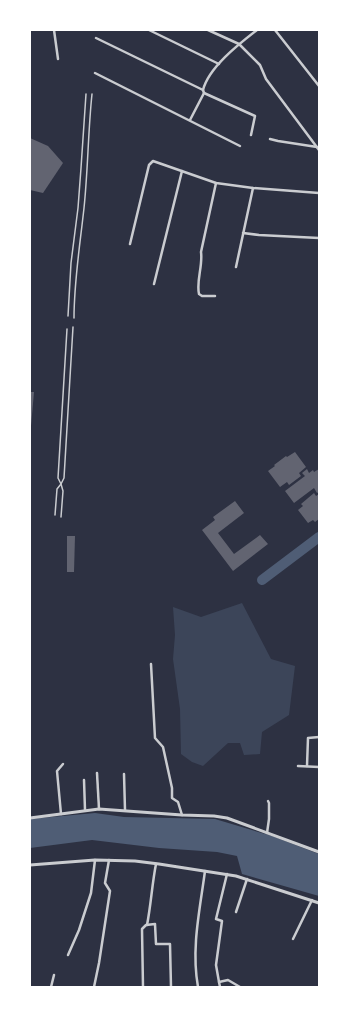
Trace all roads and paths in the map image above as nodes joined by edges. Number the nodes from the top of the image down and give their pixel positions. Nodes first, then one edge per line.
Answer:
1 (54, 30) edge
2 (148, 30) edge
3 (208, 30) edge
4 (257, 30) edge
5 (275, 30) edge
6 (96, 38) dead end
7 (239, 44) junction
8 (58, 60) dead end
9 (219, 64) junction
10 (95, 73) dead end
11 (319, 86) edge
12 (204, 91) junction
13 (86, 94) dead end
14 (92, 94) dead end
15 (190, 120) junction
16 (251, 135) dead end
17 (270, 139) dead end
18 (240, 146) dead end
19 (318, 148) edge
20 (182, 171) junction
21 (216, 183) junction
22 (253, 188) junction
23 (319, 193) edge
24 (243, 233) junction
25 (319, 238) edge
26 (130, 244) dead end
27 (236, 267) dead end
28 (154, 284) dead end
29 (215, 296) dead end
30 (68, 316) dead end
31 (74, 318) dead end
32 (74, 327) dead end
33 (67, 329) dead end
34 (61, 484) junction
35 (55, 515) dead end
36 (61, 516) dead end
37 (151, 664) dead end
38 (319, 737) edge
39 (63, 764) dead end
40 (298, 766) dead end
41 (306, 766) junction
42 (319, 767) edge
43 (97, 773) dead end
44 (124, 774) dead end
45 (84, 780) dead end
46 (268, 801) dead end
47 (99, 809) junction
48 (85, 810) junction
49 (125, 810) junction
50 (61, 814) junction
51 (182, 815) junction
52 (30, 818) edge
53 (267, 833) junction
54 (319, 852) edge
55 (95, 860) junction
56 (109, 860) junction
57 (156, 864) junction
58 (30, 865) edge
59 (205, 871) junction
60 (227, 874) junction
61 (247, 879) junction
62 (312, 900) junction
63 (319, 903) edge
64 (236, 912) dead end
65 (147, 925) junction
66 (293, 939) dead end
67 (68, 955) dead end
68 (54, 975) dead end
69 (219, 982) junction
70 (51, 987) edge
71 (94, 987) edge
72 (143, 987) edge
73 (171, 987) edge
74 (198, 987) edge
75 (220, 987) edge
76 (240, 987) edge

1 - 8 street
2 - 9 street
3 - 7 street
4 - 7 street
5 - 11 street
6 - 12 street
7 - 9 street
7 - 19 street
9 - 12 street
10 - 15 street
12 - 15 street
12 - 16 street
13 - 30 lane
14 - 31 lane
15 - 18 street
17 - 19 street
20 - 21 street
20 - 26 street
20 - 28 street
21 - 22 street
21 - 29 street
22 - 23 street
22 - 24 street
24 - 25 street
24 - 27 street
32 - 34 lane
33 - 34 lane
34 - 35 lane
34 - 36 lane
37 - 51 street
38 - 41 street
39 - 50 street
40 - 41 street
41 - 42 street
43 - 47 street
44 - 49 street
45 - 48 street
46 - 53 street
47 - 48 street
47 - 49 street
48 - 50 street
49 - 51 street
50 - 52 street
51 - 53 street
53 - 54 street
55 - 56 street
55 - 58 street
55 - 67 street
56 - 57 street
56 - 71 street
57 - 59 street
57 - 65 street
59 - 60 street
59 - 74 street
60 - 61 street
60 - 69 street
61 - 62 street
61 - 64 street
62 - 63 street
62 - 66 street
65 - 72 street
65 - 73 street
68 - 70 street
69 - 75 street
69 - 76 street

